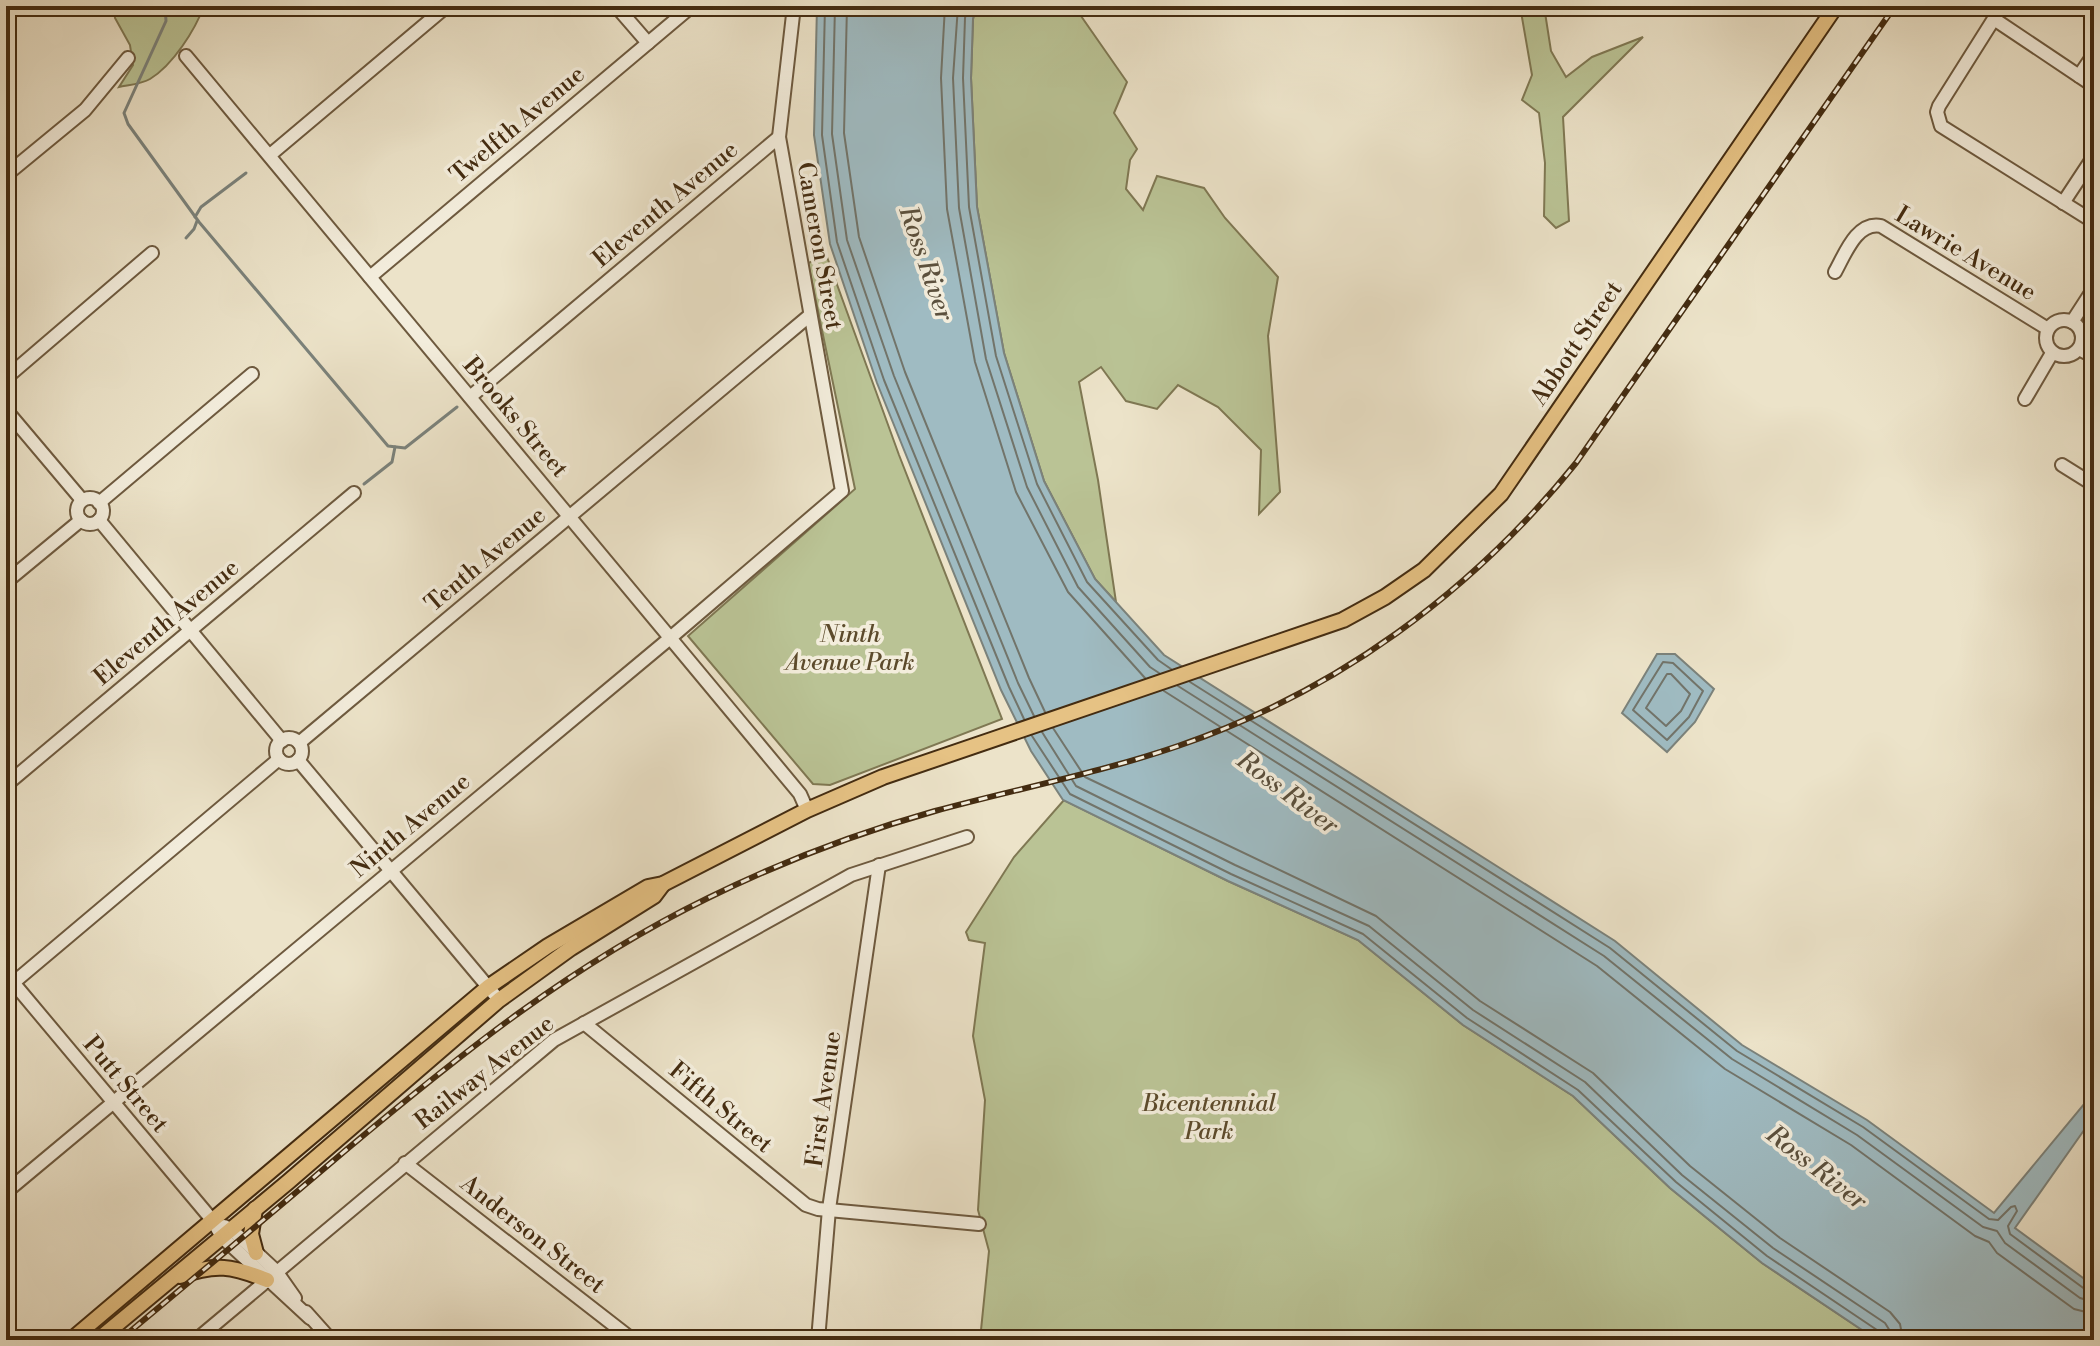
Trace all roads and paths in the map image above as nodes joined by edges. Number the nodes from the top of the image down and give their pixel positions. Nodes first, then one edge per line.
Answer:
1 (447, 6) edge
2 (616, 6) edge
3 (692, 6) edge
4 (794, 6) edge
5 (1836, 6) edge
6 (2002, 6) edge
7 (1994, 19) junction
8 (648, 43) junction
9 (2094, 54) edge
10 (186, 56) dead end
11 (128, 58) dead end
12 (2079, 76) junction
13 (2094, 86) edge
14 (779, 137) junction
15 (270, 155) junction
16 (2094, 156) edge
17 (6, 175) edge
18 (2063, 203) junction
19 (2094, 222) edge
20 (152, 253) dead end
21 (1835, 272) dead end
22 (370, 277) junction
23 (2094, 288) edge
24 (809, 316) junction
25 (2072, 322) junction
26 (2048, 329) junction
27 (2079, 349) junction
28 (2052, 353) junction
29 (2094, 357) edge
30 (252, 374) dead end
31 (6, 378) edge
32 (470, 397) junction
33 (2025, 399) dead end
34 (6, 410) edge
35 (2062, 465) dead end
36 (2094, 485) edge
37 (842, 491) joint
38 (354, 493) dead end
39 (82, 500) junction
40 (99, 503) junction
41 (570, 517) junction
42 (81, 520) junction
43 (99, 520) junction
44 (6, 582) edge
45 (190, 630) junction
46 (669, 639) junction
47 (1000, 736) joint
48 (282, 741) junction
49 (299, 743) junction
50 (279, 759) junction
51 (298, 760) junction
52 (6, 785) edge
53 (807, 810) junction
54 (967, 837) dead end
55 (879, 865) junction
56 (390, 871) junction
57 (663, 884) junction
58 (8, 982) edge
59 (488, 987) junction
60 (499, 1000) junction
61 (584, 1023) junction
62 (113, 1102) junction
63 (405, 1163) junction
64 (6, 1192) edge
65 (255, 1209) junction
66 (829, 1209) junction
67 (213, 1221) junction
68 (979, 1224) dead end
69 (227, 1233) junction
70 (256, 1253) junction
71 (272, 1276) junction
72 (172, 1279) junction
73 (71, 1340) edge
74 (98, 1340) edge
75 (196, 1340) edge
76 (331, 1340) edge
77 (633, 1340) edge
78 (818, 1340) edge

1 - 15 street
2 - 8 street
3 - 8 street, Twelfth Avenue
4 - 14 street, Cameron Street
5 - 47 main road, Abbott Street
6 - 7 street
7 - 12 street
7 - 18 street
8 - 22 street, Twelfth Avenue
9 - 12 street
10 - 15 street, Brooks Street
11 - 17 street
12 - 13 street
14 - 24 street, Cameron Street
14 - 32 street, Eleventh Avenue
15 - 22 street, Brooks Street
16 - 18 street
18 - 19 street
20 - 31 street
21 - 26 street, Lawrie Avenue
22 - 32 street, Brooks Street
23 - 25 street
24 - 37 street, Cameron Street
24 - 41 street, Tenth Avenue
25 - 26 street
25 - 27 street
26 - 28 street
27 - 28 street
27 - 29 street
28 - 33 street
30 - 40 street
32 - 41 street, Brooks Street
34 - 39 street
35 - 36 street
37 - 46 street, Ninth Avenue
38 - 45 street, Eleventh Avenue
39 - 40 street
39 - 42 street
40 - 43 street
41 - 46 street, Brooks Street
41 - 49 street, Tenth Avenue
42 - 43 street
42 - 44 street
43 - 45 street
45 - 48 street
45 - 52 street, Eleventh Avenue
46 - 53 street, Brooks Street
46 - 56 street, Ninth Avenue
47 - 53 main road, Railway Avenue
48 - 49 street
48 - 50 street
49 - 51 street
50 - 51 street
50 - 58 street
51 - 56 street
53 - 57 main road, Railway Avenue
54 - 55 street, Railway Avenue
55 - 61 street, Railway Avenue
55 - 66 street, First Avenue
56 - 59 street
56 - 62 street, Ninth Avenue
57 - 59 main road, Railway Avenue
57 - 60 main road, Railway Avenue
58 - 62 street, Putt Street
59 - 60 street
59 - 67 main road, Railway Avenue
60 - 65 main road, Railway Avenue
61 - 63 street, Railway Avenue
61 - 66 street, Fifth Street
62 - 64 street, Ninth Avenue
62 - 67 street, Putt Street
63 - 71 street, Railway Avenue
63 - 77 street, Anderson Street
65 - 69 main road, Railway Avenue
65 - 70 main road
66 - 68 street, Fifth Street
66 - 78 street, First Avenue
67 - 69 street
67 - 73 main road, Railway Avenue
69 - 70 street
69 - 71 street
69 - 72 main road, Railway Avenue
70 - 71 street
71 - 72 main road
71 - 75 street, Railway Avenue
71 - 76 street
72 - 74 main road, Railway Avenue

